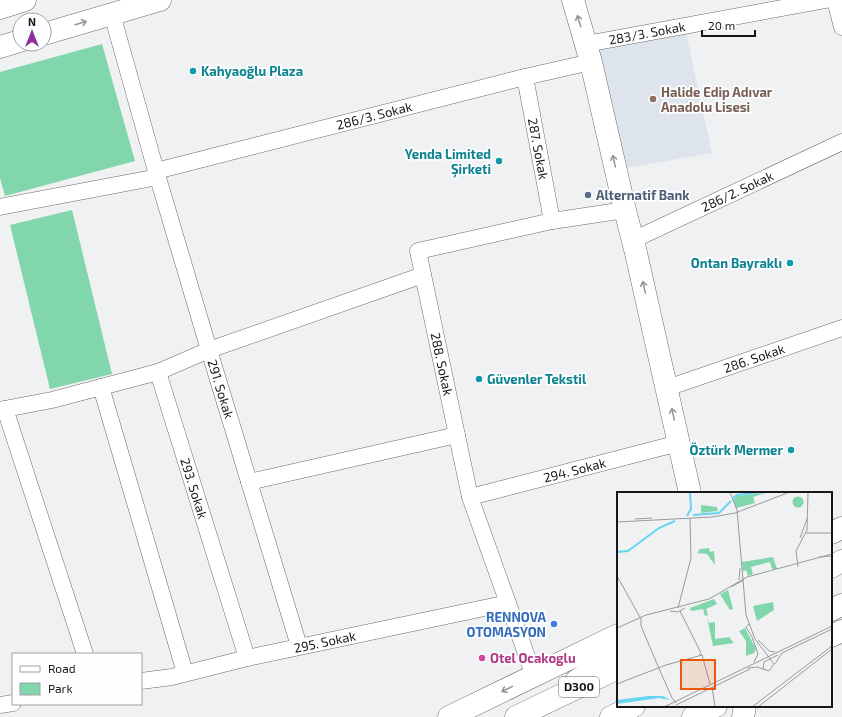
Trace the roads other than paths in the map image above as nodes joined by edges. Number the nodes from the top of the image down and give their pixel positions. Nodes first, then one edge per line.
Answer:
1 (25, 0) edge
2 (160, 0) edge
3 (573, 0) edge
4 (826, 0) edge
5 (835, 0) edge
6 (0, 8) edge
7 (112, 14) junction
8 (842, 27) edge
9 (52, 32) edge
10 (12, 43) edge
11 (0, 47) edge
12 (589, 53) junction
13 (525, 77) junction
14 (842, 142) edge
15 (157, 174) junction
16 (0, 207) edge
17 (625, 210) junction
18 (552, 221) junction
19 (633, 240) junction
20 (423, 275) junction
21 (842, 328) edge
22 (209, 350) junction
23 (158, 372) junction
24 (101, 387) junction
25 (667, 388) junction
26 (2, 409) edge
27 (457, 435) junction
28 (679, 443) junction
29 (249, 482) junction
30 (690, 492) edge
31 (470, 498) junction
32 (842, 528) edge
33 (832, 533) edge
34 (842, 561) edge
35 (832, 566) edge
36 (508, 603) junction
37 (842, 605) edge
38 (832, 610) edge
39 (842, 631) edge
40 (617, 635) edge
41 (832, 636) edge
42 (299, 646) junction
43 (842, 646) edge
44 (832, 651) edge
45 (85, 653) edge
46 (617, 653) edge
47 (247, 658) junction
48 (617, 668) edge
49 (185, 673) junction
50 (534, 676) junction
51 (142, 681) edge
52 (12, 703) edge
53 (540, 705) junction
54 (0, 706) edge
55 (632, 707) edge
56 (714, 707) edge
57 (745, 707) edge
58 (449, 717) edge
59 (516, 717) edge
60 (611, 717) edge
61 (693, 717) edge
62 (743, 717) edge

1 - 6 main road
2 - 7 main road
12 -> 3 main road
4 - 12 street, 283/3. Sokak
5 - 8 street
9 -> 7 main road
7 - 15 street
10 - 11 main road
12 - 13 street, 286/3. Sokak
17 -> 12 main road
13 - 15 street, 286/3. Sokak
13 - 18 street, 287. Sokak
14 - 19 street, 286/2. Sokak
15 - 16 street, 286/3. Sokak
15 - 22 street
17 - 18 street, 288. Sokak
17 - 19 main road
18 - 20 street, 288. Sokak
25 -> 19 main road
20 - 22 street, 291. Sokak
20 - 27 street, 288. Sokak
21 - 25 street, 286. Sokak
22 - 23 street
22 - 29 street, 291. Sokak
23 - 24 street
23 - 47 street, 293. Sokak
24 - 26 street
24 - 49 street
28 -> 25 main road
26 - 45 street
27 - 29 street
27 - 31 street, 288. Sokak
28 - 30 main road
28 - 31 street, 294. Sokak
29 - 42 street, 291. Sokak
31 - 36 street, 288. Sokak
32 - 33 main road
34 - 35 main road
36 - 42 street, 295. Sokak
36 - 50 street, 288. Sokak
37 - 38 main road
39 - 41 main road
40 - 50 main road
42 - 47 street, 295. Sokak
43 - 44 main road
46 - 53 main road
47 - 49 street, 295. Sokak
48 - 53 main road, D300
49 - 51 street, 295. Sokak
50 -> 58 main road
52 - 54 street
53 - 59 main road, D300
55 - 60 main road
56 - 61 main road
57 - 62 main road

